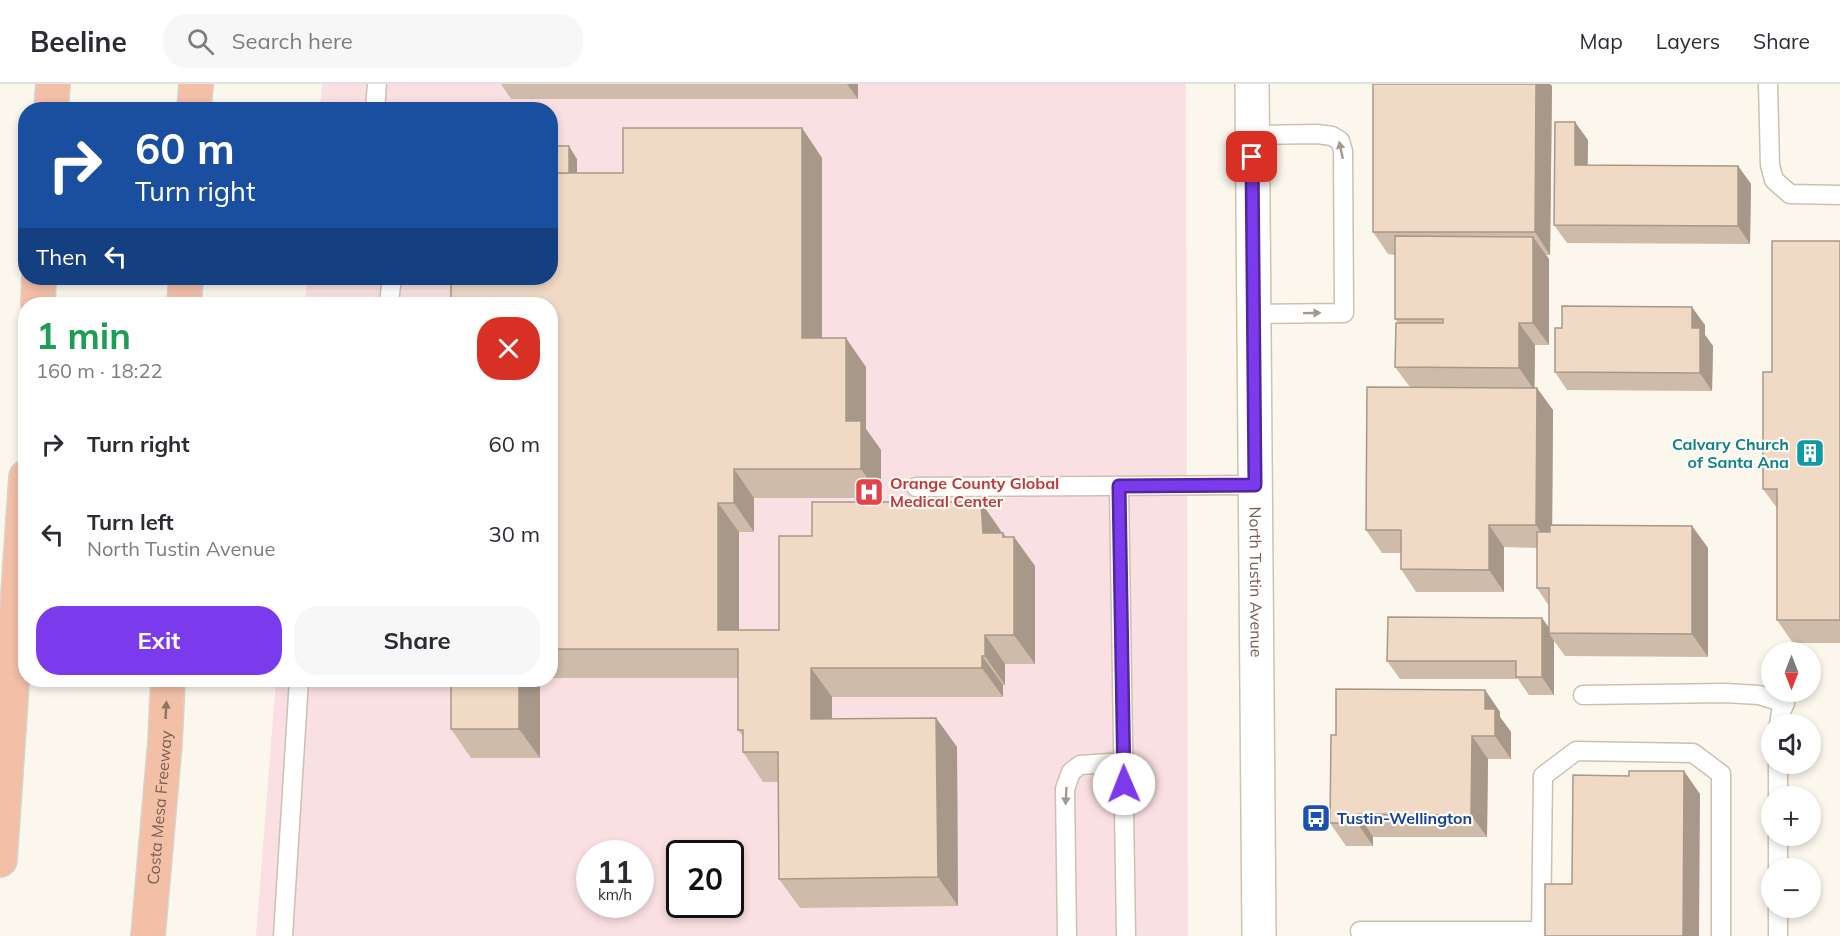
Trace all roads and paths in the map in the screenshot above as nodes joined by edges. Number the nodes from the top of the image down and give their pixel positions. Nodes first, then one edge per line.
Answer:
1 (53, 84) edge
2 (196, 84) edge
3 (377, 84) edge
4 (1251, 84) edge
5 (1768, 84) edge
6 (52, 102) edge
7 (195, 102) edge
8 (376, 102) edge
9 (1252, 135) junction
10 (1840, 195) edge
11 (1254, 314) junction
12 (1255, 485) junction
13 (1119, 486) junction
14 (916, 487) dead end
15 (18, 595) edge
16 (168, 687) edge
17 (299, 687) edge
18 (1583, 695) dead end
19 (1781, 714) edge
20 (1124, 762) junction
21 (0, 860) edge
22 (1778, 918) edge
23 (1360, 931) dead end
24 (1541, 934) edge
25 (148, 936) edge
26 (283, 936) edge
27 (1067, 936) edge
28 (1126, 936) edge
29 (1259, 936) edge
30 (1721, 936) edge
31 (1778, 936) edge

1 - 6 highway
2 - 7 highway
3 - 8 lane
4 - 9 main road, North Tustin Avenue
5 - 10 lane
9 - 11 main road, North Tustin Avenue
11 -> 9 lane
11 - 12 main road, North Tustin Avenue
12 - 13 lane
12 - 29 main road, North Tustin Avenue
13 - 14 lane
13 - 20 lane
15 - 21 highway
25 -> 16 highway, Costa Mesa Freeway
17 - 26 lane
18 - 19 lane
20 -> 27 lane
20 - 28 lane
22 - 31 lane
23 - 24 lane
24 - 30 lane

